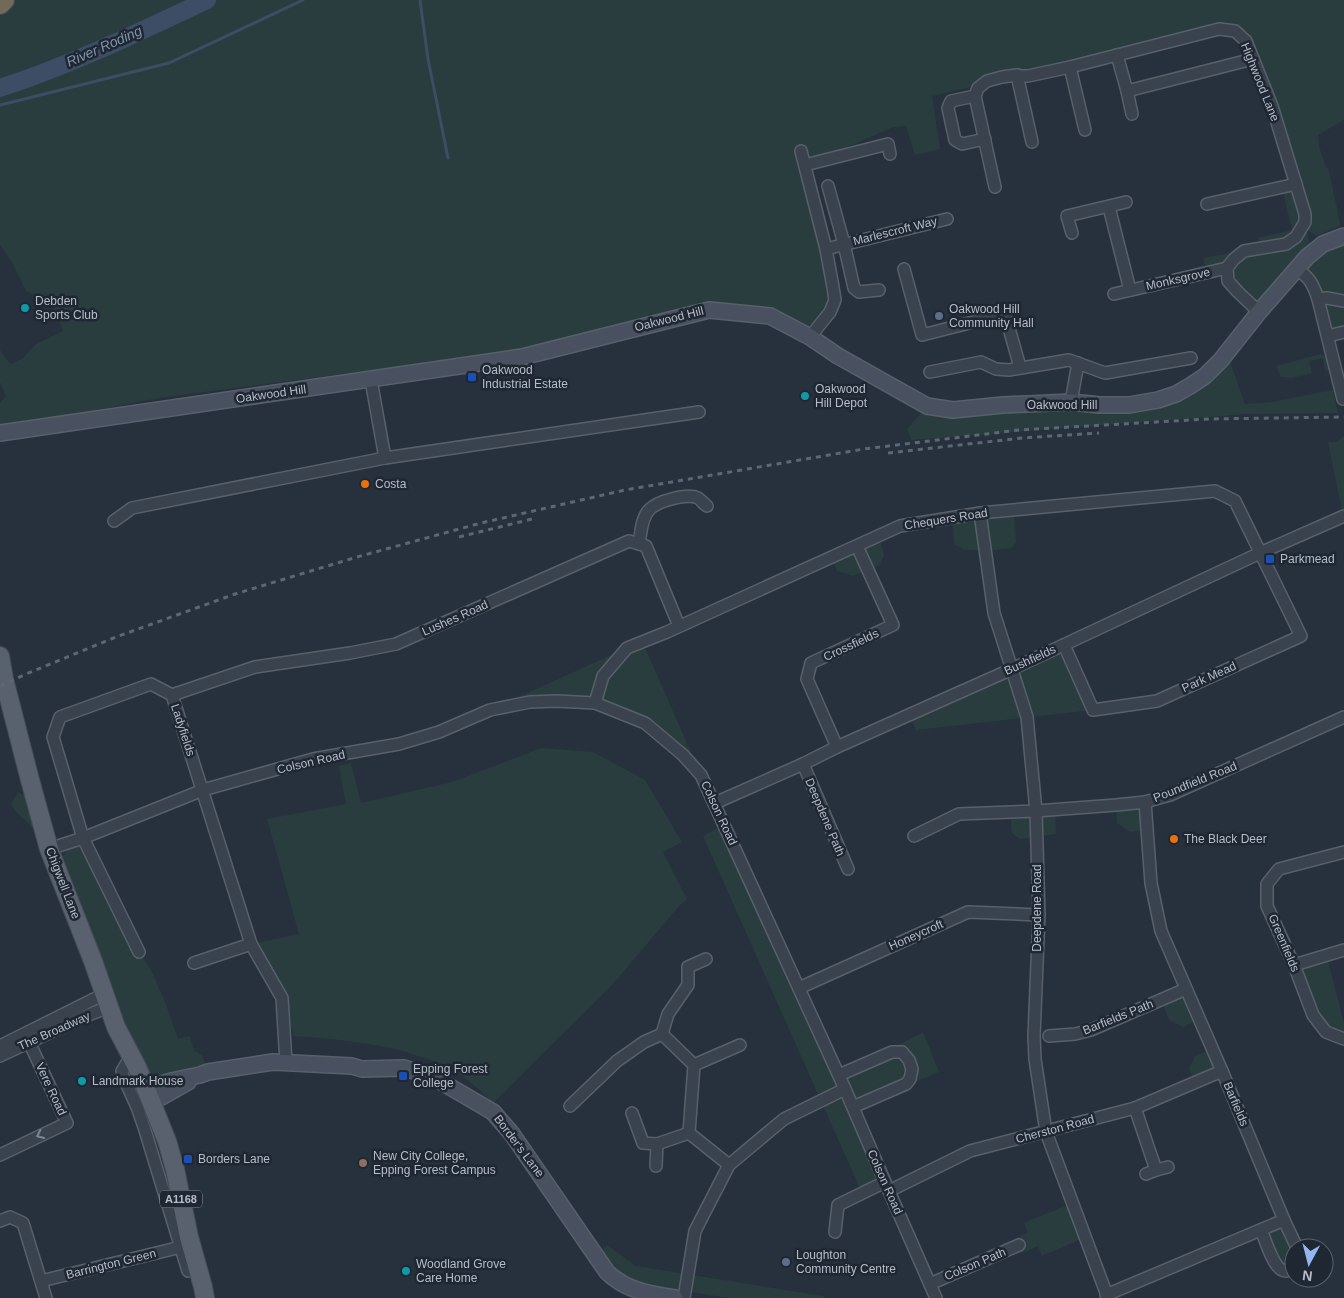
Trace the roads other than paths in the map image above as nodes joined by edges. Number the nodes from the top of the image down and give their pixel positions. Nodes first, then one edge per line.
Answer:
1 (1117, 55) junction
2 (1253, 59) junction
3 (1070, 67) junction
4 (1016, 75) junction
5 (1127, 91) junction
6 (975, 96) junction
7 (1132, 114) dead end
8 (1085, 130) dead end
9 (985, 139) junction
10 (1032, 142) dead end
11 (888, 145) dead end
12 (802, 151) dead end
13 (805, 165) junction
14 (1296, 184) junction
15 (828, 186) dead end
16 (995, 187) dead end
17 (1126, 202) dead end
18 (1207, 204) dead end
19 (1109, 207) junction
20 (947, 218) dead end
21 (1072, 233) dead end
22 (1344, 236) edge
23 (844, 244) junction
24 (826, 249) junction
25 (1227, 268) junction
26 (904, 269) dead end
27 (1297, 269) junction
28 (879, 290) dead end
29 (1130, 290) junction
30 (1114, 294) dead end
31 (1318, 299) junction
32 (1344, 301) edge
33 (1259, 312) junction
34 (1344, 332) edge
35 (1328, 336) junction
36 (810, 337) junction
37 (1191, 358) dead end
38 (1078, 363) junction
39 (1020, 367) junction
40 (930, 372) dead end
41 (371, 380) junction
42 (1343, 399) edge
43 (1071, 402) junction
44 (699, 412) dead end
45 (0, 433) edge
46 (385, 458) junction
47 (707, 506) dead end
48 (980, 513) junction
49 (1344, 516) edge
50 (114, 521) dead end
51 (639, 544) junction
52 (857, 546) junction
53 (1260, 553) junction
54 (679, 626) junction
55 (1064, 644) junction
56 (0, 656) edge
57 (1012, 669) junction
58 (172, 695) junction
59 (595, 703) junction
60 (1344, 717) edge
61 (837, 747) junction
62 (803, 764) junction
63 (203, 790) junction
64 (1145, 802) junction
65 (715, 804) junction
66 (1036, 811) junction
67 (914, 836) dead end
68 (84, 838) junction
69 (49, 848) junction
70 (1344, 852) edge
71 (848, 869) dead end
72 (1039, 915) junction
73 (251, 944) junction
74 (1344, 950) edge
75 (138, 952) dead end
76 (706, 959) dead end
77 (194, 963) dead end
78 (1294, 965) junction
79 (800, 988) junction
80 (1186, 989) junction
81 (106, 1001) junction
82 (662, 1034) junction
83 (1049, 1036) dead end
84 (1344, 1038) edge
85 (29, 1042) junction
86 (740, 1045) dead end
87 (0, 1046) edge
88 (0, 1056) edge
89 (286, 1062) junction
90 (694, 1065) junction
91 (1222, 1071) junction
92 (839, 1076) junction
93 (846, 1089) junction
94 (144, 1100) junction
95 (570, 1106) dead end
96 (853, 1107) junction
97 (1136, 1108) junction
98 (632, 1113) dead end
99 (1046, 1132) junction
100 (689, 1134) junction
101 (657, 1144) junction
102 (0, 1155) edge
103 (730, 1165) junction
104 (656, 1166) dead end
105 (1168, 1167) dead end
106 (887, 1187) junction
107 (1284, 1220) junction
108 (0, 1222) edge
109 (1261, 1230) junction
110 (835, 1232) dead end
111 (1292, 1238) edge
112 (1019, 1245) dead end
113 (181, 1247) junction
114 (1284, 1270) edge
115 (188, 1271) dead end
116 (41, 1281) junction
117 (930, 1284) junction
118 (1107, 1297) edge
119 (46, 1298) edge
120 (205, 1298) edge
121 (675, 1298) edge
122 (684, 1298) edge
123 (936, 1298) edge

1 - 2 street, Highwood Lane
1 - 3 street, Highwood Lane
1 - 5 street
2 - 5 street
2 - 14 street, Highwood Lane
3 - 4 street, Highwood Lane
3 - 8 street
4 - 6 street, Highwood Lane
4 - 10 street
5 - 7 street
6 - 9 street
6 - 9 street
9 - 16 street
11 - 13 street
12 - 13 street
13 - 24 street
14 - 18 street
14 - 25 street, Highwood Lane
15 - 23 street, Marlescroft Way
17 - 19 street
19 - 21 street
19 - 29 street, Monksgrove
20 - 23 street, Marlescroft Way
22 - 27 street, Oakwood Hill
23 - 24 street, Marlescroft Way
23 - 28 street, Marlescroft Way
24 - 36 street
25 - 29 street, Monksgrove
25 - 33 street
26 - 39 street
27 - 31 street
27 - 33 street, Oakwood Hill
29 - 30 street, Monksgrove
31 - 32 street
31 - 35 street
33 - 43 street, Oakwood Hill
34 - 35 street
35 - 42 street
36 - 41 street, Oakwood Hill
36 - 43 street, Oakwood Hill
37 - 38 street
38 - 39 street
38 - 43 street
39 - 40 street
41 - 45 street, Oakwood Hill
41 - 46 street
44 - 46 street
46 - 50 street
47 - 51 street
48 - 52 street, Chequers Road
48 - 53 street, Chequers Road
48 - 57 street, Deepdene Road
49 - 53 street, Bushfields
51 - 54 street
51 - 58 street, Lushes Road
52 - 54 street, Chequers Road
52 - 61 street, Crossfields
53 - 55 street, Bushfields
53 - 55 street, Park Mead
54 - 59 street, Chequers Road
55 - 57 street, Bushfields
56 - 69 main road, Chigwell Lane / A1168
57 - 61 street, Bushfields
57 - 66 street, Deepdene Road
58 - 63 street, Ladyfields
58 - 68 street, Ladyfields
59 - 63 street, Colson Road
59 - 65 street, Colson Road
60 - 64 street, Poundfield Road
61 - 62 street, Bushfields
62 - 65 street, Bushfields
62 - 71 street, Deepdene Path
63 - 68 street, Colson Road
63 - 73 street, Ladyfields
64 - 66 street, Poundfield Road
64 - 80 street, Barfields
65 - 79 street, Colson Road
66 - 67 street
66 - 72 street, Deepdene Road
68 - 69 street, Colson Road
68 - 75 street, Ladyfields
69 - 81 main road, Chigwell Lane / A1168
70 - 78 street, Greenfields
72 - 79 street, Honeycroft
72 - 99 street, Deepdene Road
73 - 77 street
73 - 89 street, Ladyfields
74 - 78 street
76 - 82 street
78 - 84 street, Greenfields
79 - 92 street, Colson Road
80 - 83 street, Barfields Path
80 - 91 street, Barfields
81 - 85 street, The Broadway
81 - 87 street, The Broadway
81 - 94 main road, Chigwell Lane / A1168
82 - 90 street
82 - 95 street
85 - 88 street, The Broadway
85 -> 102 street, Vere Road
86 - 90 street
89 - 94 street, Border's Lane
89 - 121 street, Border's Lane
90 - 100 street
91 - 97 street, Cherston Road
91 - 107 street, Barfields
92 - 93 street, Colson Road
92 - 96 street
93 - 96 street, Colson Road
93 - 103 street
94 - 113 street
94 - 120 main road, A1168
96 - 106 street, Colson Road
97 - 99 street, Cherston Road
97 - 105 street
98 - 101 street
99 - 106 street, Cherston Road
99 - 118 street, Deepdene Road
100 - 101 street
100 - 103 street
101 - 104 street
103 - 122 street
106 - 110 street, Cherston Road
106 - 117 street, Colson Road
107 - 109 street
107 - 111 street, Barfields
108 - 116 street
109 - 114 street
109 - 118 street
112 - 117 street, Colson Path
113 - 115 street
113 - 116 street, Barrington Green
116 - 119 street
117 - 123 street, Colson Road

